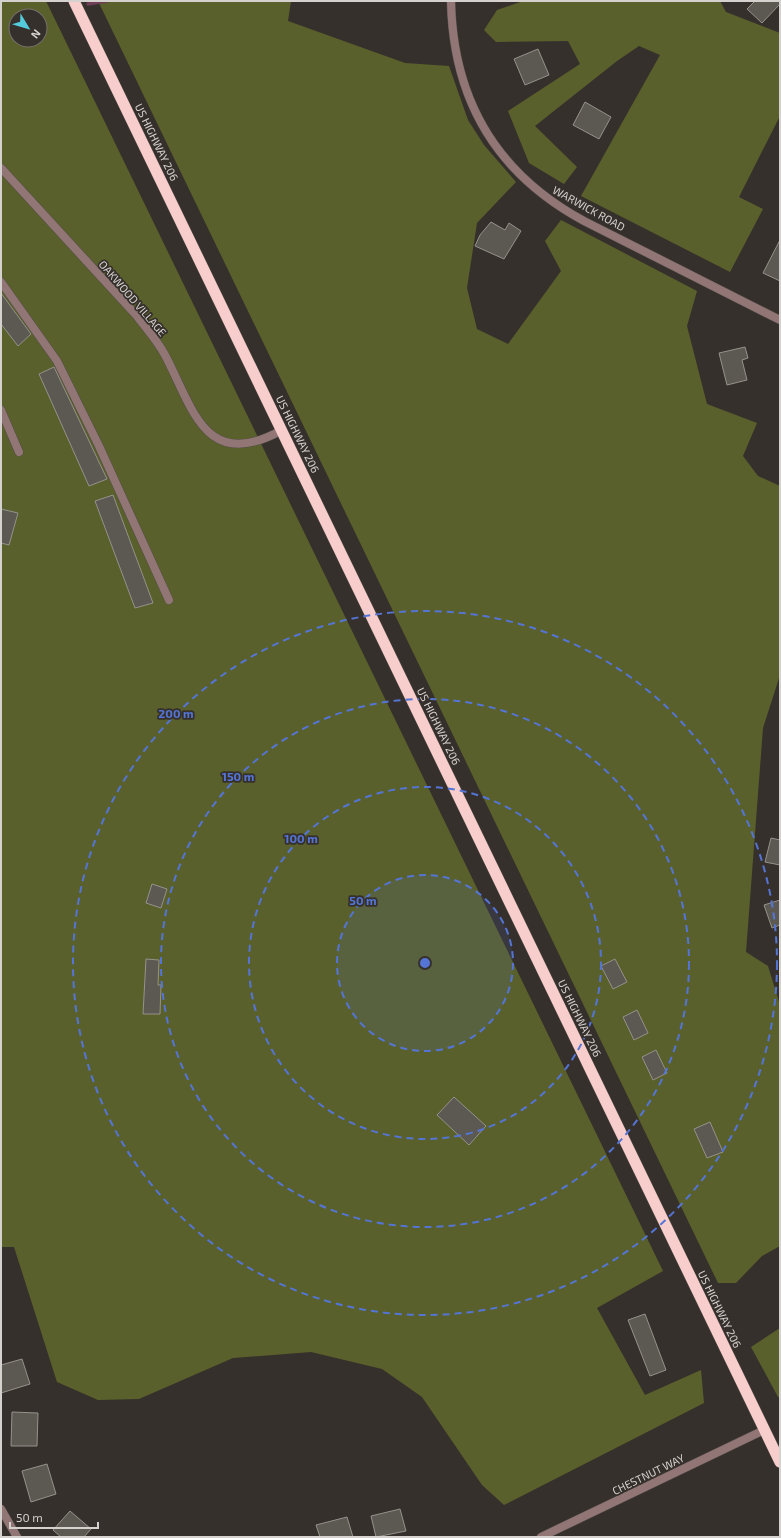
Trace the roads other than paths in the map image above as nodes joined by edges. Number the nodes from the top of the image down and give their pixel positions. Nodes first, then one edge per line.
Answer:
1 (74, 1) edge
2 (451, 1) edge
3 (1, 168) edge
4 (1, 282) edge
5 (780, 320) edge
6 (1, 410) edge
7 (282, 430) junction
8 (19, 452) dead end
9 (169, 600) dead end
10 (764, 1430) junction
11 (780, 1462) edge
12 (1, 1509) edge
13 (17, 1537) edge
14 (541, 1537) edge

1 - 7 highway, US HIGHWAY 206
2 - 5 street, WARWICK ROAD
3 - 7 street, OAKWOOD VILLAGE
4 - 9 street
6 - 8 street
7 - 10 highway, US HIGHWAY 206
10 - 11 highway, US HIGHWAY 206
10 - 14 street, CHESTNUT WAY
12 - 13 street

